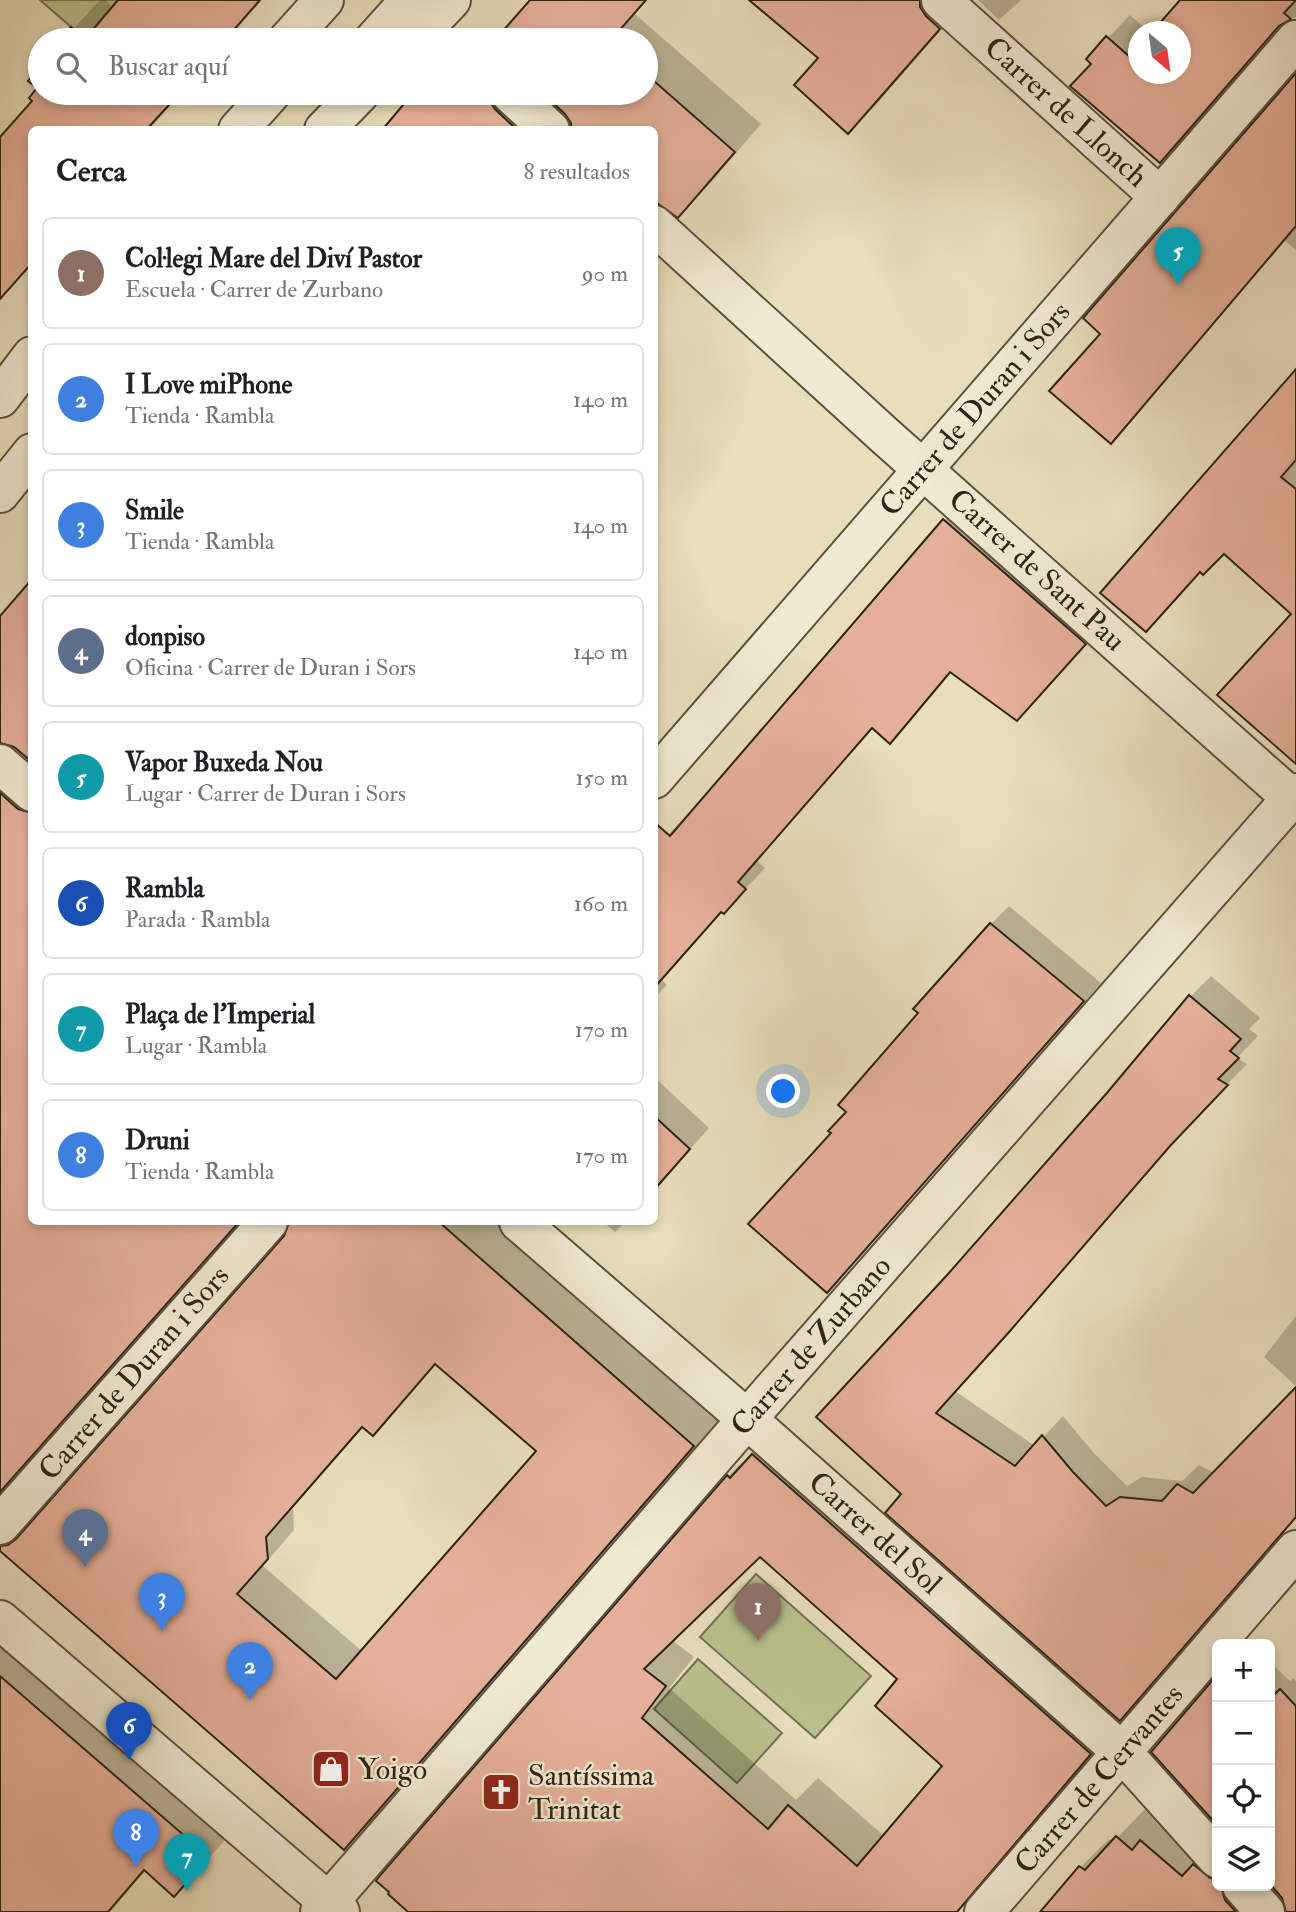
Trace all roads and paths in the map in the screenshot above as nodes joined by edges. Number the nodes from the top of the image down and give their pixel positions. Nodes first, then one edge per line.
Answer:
1 (324, 0) edge
2 (354, 0) edge
3 (941, 0) edge
4 (432, 20) edge
5 (299, 28) edge
6 (329, 28) edge
7 (409, 28) edge
8 (1296, 40) edge
9 (241, 105) edge
10 (244, 105) edge
11 (260, 105) edge
12 (317, 105) edge
13 (348, 105) edge
14 (523, 105) edge
15 (222, 126) edge
16 (231, 126) edge
17 (242, 126) edge
18 (299, 126) edge
19 (328, 126) edge
20 (546, 126) edge
21 (1160, 197) junction
22 (658, 229) edge
23 (18, 363) edge
24 (0, 398) edge
25 (25, 450) edge
26 (924, 468) junction
27 (0, 493) edge
28 (0, 764) edge
29 (658, 774) edge
30 (28, 788) edge
31 (1295, 798) edge
32 (265, 1225) edge
33 (522, 1225) edge
34 (747, 1419) junction
35 (0, 1525) edge
36 (1296, 1550) edge
37 (0, 1620) edge
38 (1122, 1752) junction
39 (1212, 1852) edge
40 (1246, 1891) edge
41 (330, 1909) edge
42 (984, 1912) edge
43 (1265, 1912) edge

1 - 5 street
2 - 6 street
3 - 21 street, Carrer de Llonch
4 - 7 street
8 - 21 street, Carrer de Duran i Sors
9 - 15 street
10 - 16 street
11 - 17 street
12 - 18 street
13 - 19 street
14 - 20 street
21 - 26 street, Carrer de Duran i Sors
22 - 26 street, Carrer de Sant Pau
23 - 24 street
25 - 27 street
26 - 29 street, Carrer de Duran i Sors
26 - 31 street, Carrer de Sant Pau
28 - 30 street
31 - 34 street, Carrer de Zurbano
32 - 35 street, Carrer de Duran i Sors
33 - 34 street, Carrer del Sol
34 - 38 street, Carrer del Sol
34 - 41 street, Carrer de Zurbano
36 - 38 street, Carrer de Cervantes
37 - 41 street
38 - 39 street, Carrer del Sol
38 - 42 street, Carrer de Cervantes
40 - 43 street

